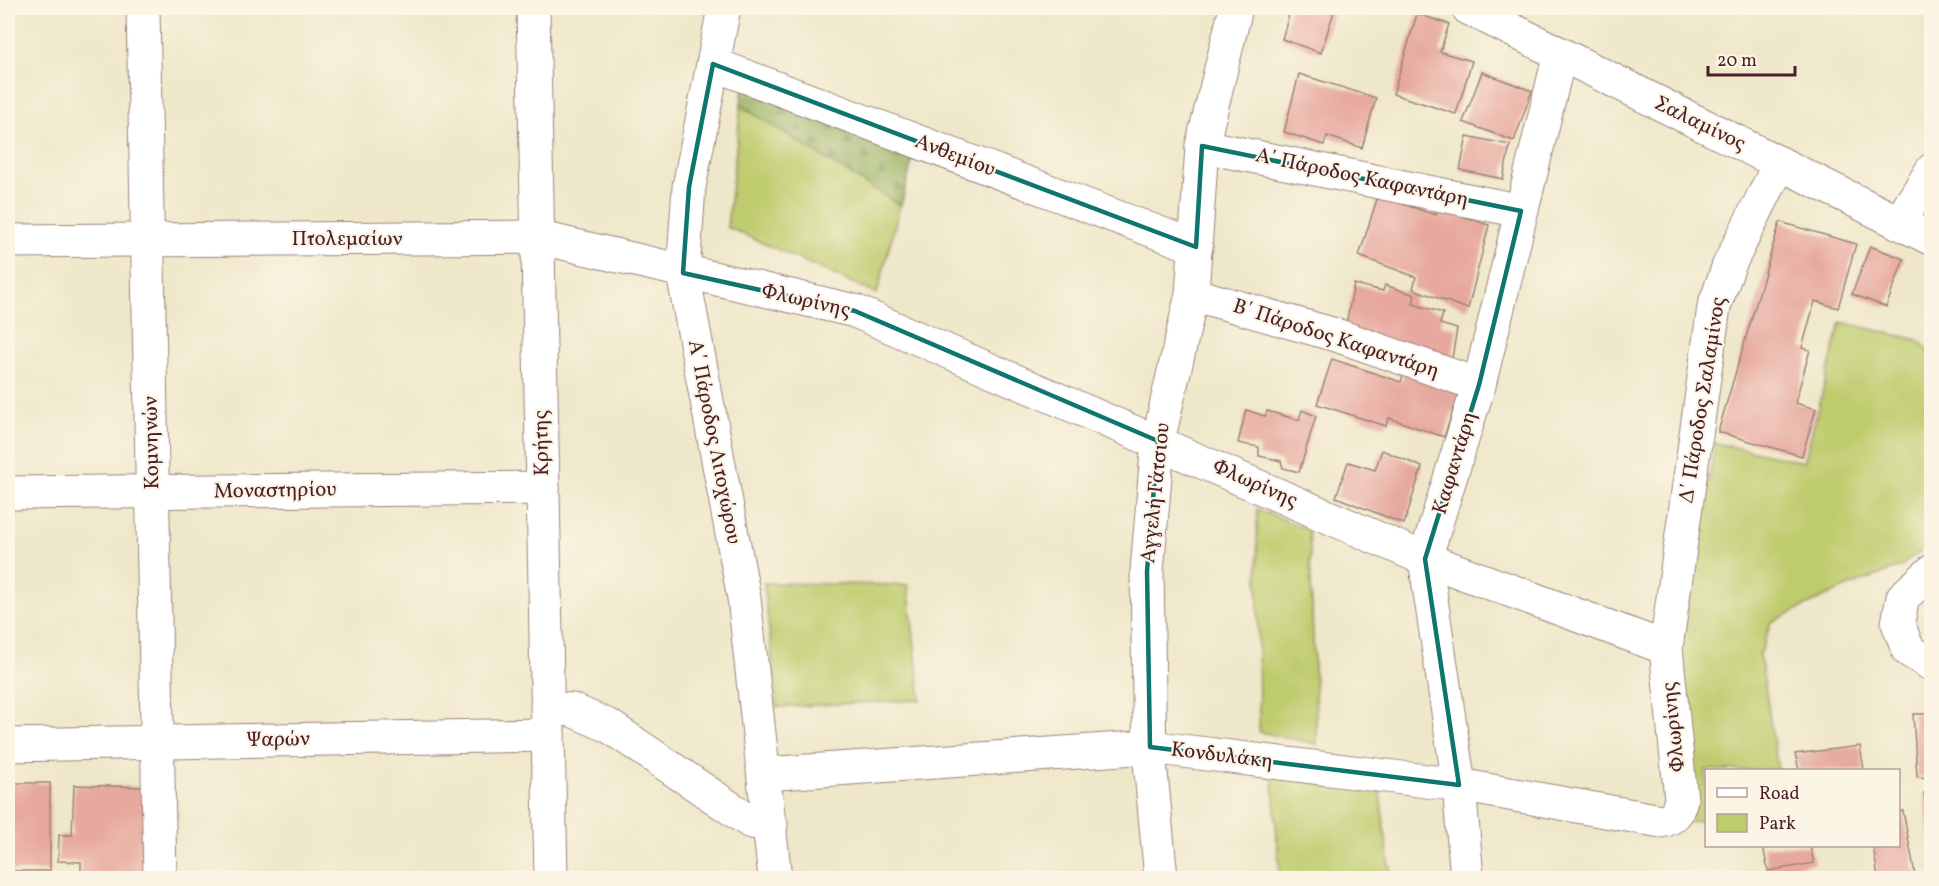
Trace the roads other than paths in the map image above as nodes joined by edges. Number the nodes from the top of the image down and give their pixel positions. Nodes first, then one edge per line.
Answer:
1 (143, 8) edge
2 (533, 8) edge
3 (724, 8) edge
4 (1236, 8) edge
5 (1468, 8) edge
6 (1560, 54) junction
7 (713, 64) junction
8 (1202, 146) junction
9 (1780, 163) junction
10 (1932, 170) edge
11 (1521, 211) junction
12 (1899, 223) junction
13 (537, 237) junction
14 (1932, 239) edge
15 (148, 240) junction
16 (8, 241) edge
17 (1196, 247) junction
18 (683, 273) junction
19 (1192, 294) junction
20 (1479, 386) junction
21 (1158, 441) junction
22 (543, 488) junction
23 (153, 492) junction
24 (8, 493) edge
25 (1425, 559) junction
26 (1932, 571) edge
27 (1666, 648) junction
28 (1932, 665) edge
29 (548, 722) junction
30 (159, 742) junction
31 (8, 745) edge
32 (1150, 747) junction
33 (765, 774) junction
34 (1459, 785) junction
35 (1675, 816) joint
36 (771, 825) junction
37 (160, 879) edge
38 (551, 879) edge
39 (775, 879) edge
40 (1161, 879) edge
41 (1467, 879) edge

1 - 15 street, Κομνηνών
2 - 13 street, Κρήτης
3 - 7 street, Α΄ Πάροδος Λιτοχώρου
4 - 8 street, Αγγελή Γάτσιου
5 - 6 street, Σαλαμίνος
6 - 9 street, Σαλαμίνος
6 - 11 street, Καφαντάρη
7 - 17 street, Ανθεμίου
7 - 18 street, Α΄ Πάροδος Λιτοχώρου
8 - 11 street, Α΄ Πάροδος Καφαντάρη
8 - 17 street, Αγγελή Γάτσιου
9 - 12 street, Σαλαμίνος
9 - 27 street, Δ΄ Πάροδος Σαλαμίνος
10 - 12 street
11 - 20 street, Καφαντάρη
12 - 14 street, Σαλαμίνος
13 - 15 street, Πτολεμαίων
13 - 18 street, Πτολεμαίων
13 - 22 street, Κρήτης
15 - 16 street, Πτολεμαίων
15 - 23 street, Κομνηνών
17 - 19 street, Αγγελή Γάτσιου
18 - 21 street, Φλωρίνης
18 - 33 street, Α΄ Πάροδος Λιτοχώρου
19 - 20 street, Β΄ Πάροδος Καφαντάρη
19 - 21 street, Αγγελή Γάτσιου
20 - 25 street, Καφαντάρη
21 - 25 street, Φλωρίνης
21 - 32 street, Αγγελή Γάτσιου
22 - 23 street, Μοναστηρίου
22 - 29 street, Κρήτης
23 - 24 street, Μοναστηρίου
23 - 30 street, Κομνηνών
25 - 27 street, Φλωρίνης
25 - 34 street, Καφαντάρη
26 - 28 street
27 - 35 street, Φλωρίνης
29 - 30 street, Ψαρών
29 - 36 street, Ψαρών
29 - 38 street, Κρήτης
30 - 31 street, Ψαρών
30 - 37 street, Κομνηνών
32 - 33 street, Κονδυλάκη
32 - 34 street, Κονδυλάκη
32 - 40 street, Αγγελή Γάτσιου
33 - 36 street, Α΄ Πάροδος Λιτοχώρου
34 - 35 street, Κονδυλάκη
34 - 41 street, Καφαντάρη
36 - 39 street, Α΄ Πάροδος Λιτοχώρου

